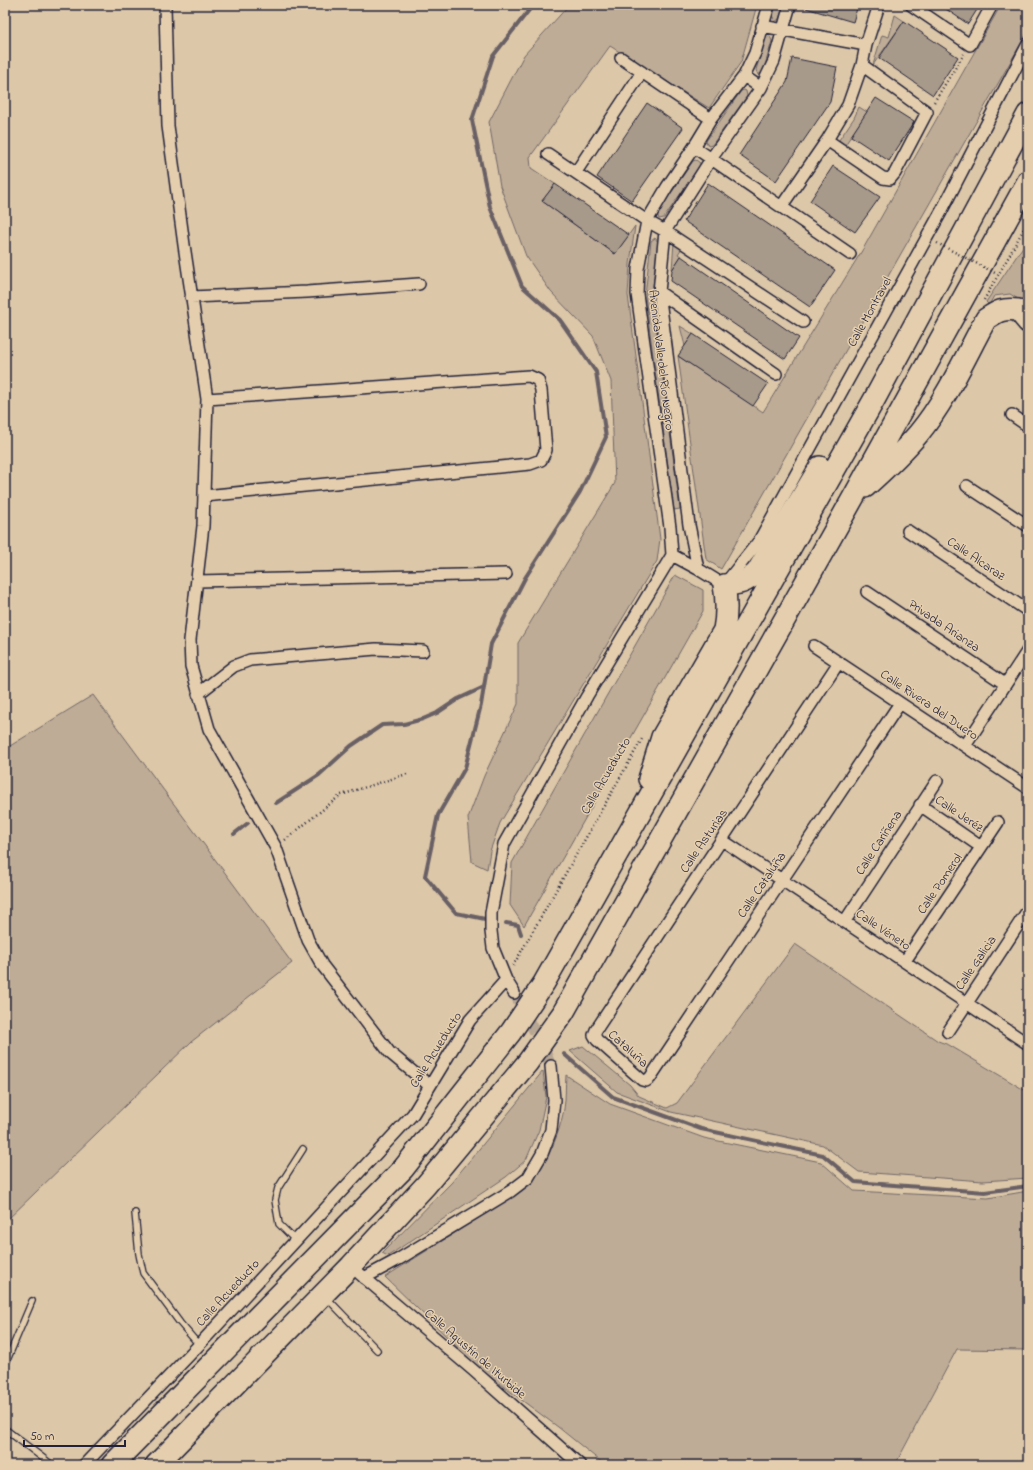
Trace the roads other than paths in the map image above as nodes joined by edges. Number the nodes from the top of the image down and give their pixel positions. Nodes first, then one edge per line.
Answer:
1 (166, 5) edge
2 (769, 5) edge
3 (790, 5) edge
4 (879, 5) edge
5 (911, 5) edge
6 (992, 5) edge
7 (762, 26) junction
8 (783, 30) junction
9 (1028, 44) edge
10 (866, 45) junction
11 (621, 58) dead end
12 (862, 65) junction
13 (642, 72) junction
14 (744, 76) junction
15 (761, 88) junction
16 (1028, 114) edge
17 (711, 119) junction
18 (827, 140) junction
19 (694, 148) junction
20 (548, 154) dead end
21 (711, 159) junction
22 (576, 172) junction
23 (1028, 181) edge
24 (782, 207) junction
25 (647, 221) junction
26 (665, 231) junction
27 (850, 254) dead end
28 (419, 284) dead end
29 (658, 292) junction
30 (191, 297) junction
31 (803, 322) dead end
32 (1028, 322) edge
33 (776, 374) dead end
34 (208, 399) junction
35 (874, 400) junction
36 (1012, 415) dead end
37 (1028, 426) edge
38 (967, 486) dead end
39 (204, 496) junction
40 (853, 498) junction
41 (689, 526) junction
42 (1028, 526) edge
43 (670, 527) junction
44 (908, 531) dead end
45 (672, 554) junction
46 (698, 569) junction
47 (506, 574) dead end
48 (197, 581) junction
49 (724, 585) junction
50 (867, 592) dead end
51 (1028, 611) edge
52 (814, 646) dead end
53 (1028, 650) edge
54 (423, 651) dead end
55 (839, 662) junction
56 (1005, 684) junction
57 (198, 694) junction
58 (900, 703) junction
59 (965, 746) junction
60 (937, 781) dead end
61 (1027, 786) edge
62 (920, 805) junction
63 (637, 817) junction
64 (998, 822) dead end
65 (722, 840) junction
66 (981, 847) junction
67 (782, 880) junction
68 (1028, 910) edge
69 (845, 921) junction
70 (905, 961) junction
71 (506, 980) junction
72 (514, 993) tunnel mouth
73 (966, 1004) junction
74 (948, 1032) dead end
75 (594, 1035) joint
76 (1028, 1044) edge
77 (551, 1066) tunnel mouth
78 (646, 1081) joint
79 (430, 1086) junction
80 (303, 1149) dead end
81 (135, 1213) dead end
82 (296, 1241) junction
83 (358, 1272) junction
84 (323, 1294) junction
85 (32, 1301) dead end
86 (199, 1345) junction
87 (376, 1350) dead end
88 (5, 1365) edge
89 (5, 1429) edge
90 (52, 1465) edge
91 (84, 1465) edge
92 (112, 1465) edge
93 (156, 1465) edge
94 (580, 1465) edge

1 - 30 street
2 - 7 street, Avenida Valle del Río Negro
3 - 8 street, Avenida Valle del Río Negro
4 - 10 street
5 - 6 street
7 - 8 street
7 - 14 street, Avenida Valle del Río Negro
8 - 10 street
8 - 15 street, Avenida Valle del Río Negro
9 - 49 street, Calle Montravel
10 - 12 street
11 - 13 street
12 - 18 street
12 - 18 street
13 - 17 street
13 - 22 street
14 - 15 street
14 - 17 street, Avenida Valle del Río Negro
15 - 21 street, Avenida Valle del Río Negro
16 - 35 highway
17 - 19 street, Avenida Valle del Río Negro
18 - 24 street
19 - 21 street
19 - 25 street, Avenida Valle del Río Negro
20 - 22 street
21 - 24 street
21 - 26 street, Avenida Valle del Río Negro
22 - 25 street
23 - 40 highway
24 - 27 street
25 - 26 street
25 - 43 street, Avenida Valle del Río Negro
26 - 29 street, Avenida Valle del Río Negro
26 - 31 street
28 - 30 street
29 - 33 street
29 - 41 street, Avenida Valle del Río Negro
30 - 34 street
32 - 40 highway
34 - 39 street
34 - 39 street
35 - 49 highway
35 - 63 highway
36 - 37 street
38 - 42 street
39 - 48 street
40 - 83 highway
41 - 43 street
41 - 46 street, Avenida Valle del Río Negro
43 - 45 street, Avenida Valle del Río Negro
44 - 51 street, Calle Alcaraz
45 - 46 street
45 - 71 street
46 - 49 street
47 - 48 street
48 - 57 street
49 - 63 highway
50 - 56 street, Privada Arianza
52 - 55 street, Calle Rivera del Duero
53 - 56 street
54 - 57 street
55 - 58 street, Calle Rivera del Duero
55 - 65 street, Calle Asturias
56 - 59 street
57 - 79 street
58 - 59 street, Calle Rivera del Duero
58 - 67 street, Calle Cataluña
59 - 61 street, Calle Rivera del Duero
60 - 62 street, Calle Cariñena
62 - 66 street, Calle Jeréz
62 - 69 street, Calle Cariñena
63 - 92 highway
64 - 66 street, Calle Pomerol
65 - 67 street, Calle Véneto
65 - 75 street, Calle Asturias
66 - 70 street, Calle Pomerol
67 - 69 street, Calle Véneto
67 - 78 street, Calle Cataluña
68 - 73 street, Calle Galicia
69 - 70 street, Calle Véneto
70 - 73 street, Calle Véneto
71 - 72 street
71 - 79 street, Calle Acueducto
73 - 74 street, Calle Galicia
73 - 76 street, Calle Véneto
75 - 78 street, Cataluña
77 - 83 street
79 - 82 street, Calle Acueducto
80 - 82 lane
81 - 86 lane
82 - 86 street, Calle Acueducto
83 - 84 highway
83 - 94 street, Calle Agustín de Iturbide
84 - 87 lane
84 - 93 highway
85 - 88 lane
86 - 91 street, Calle Acueducto
89 - 90 lane

